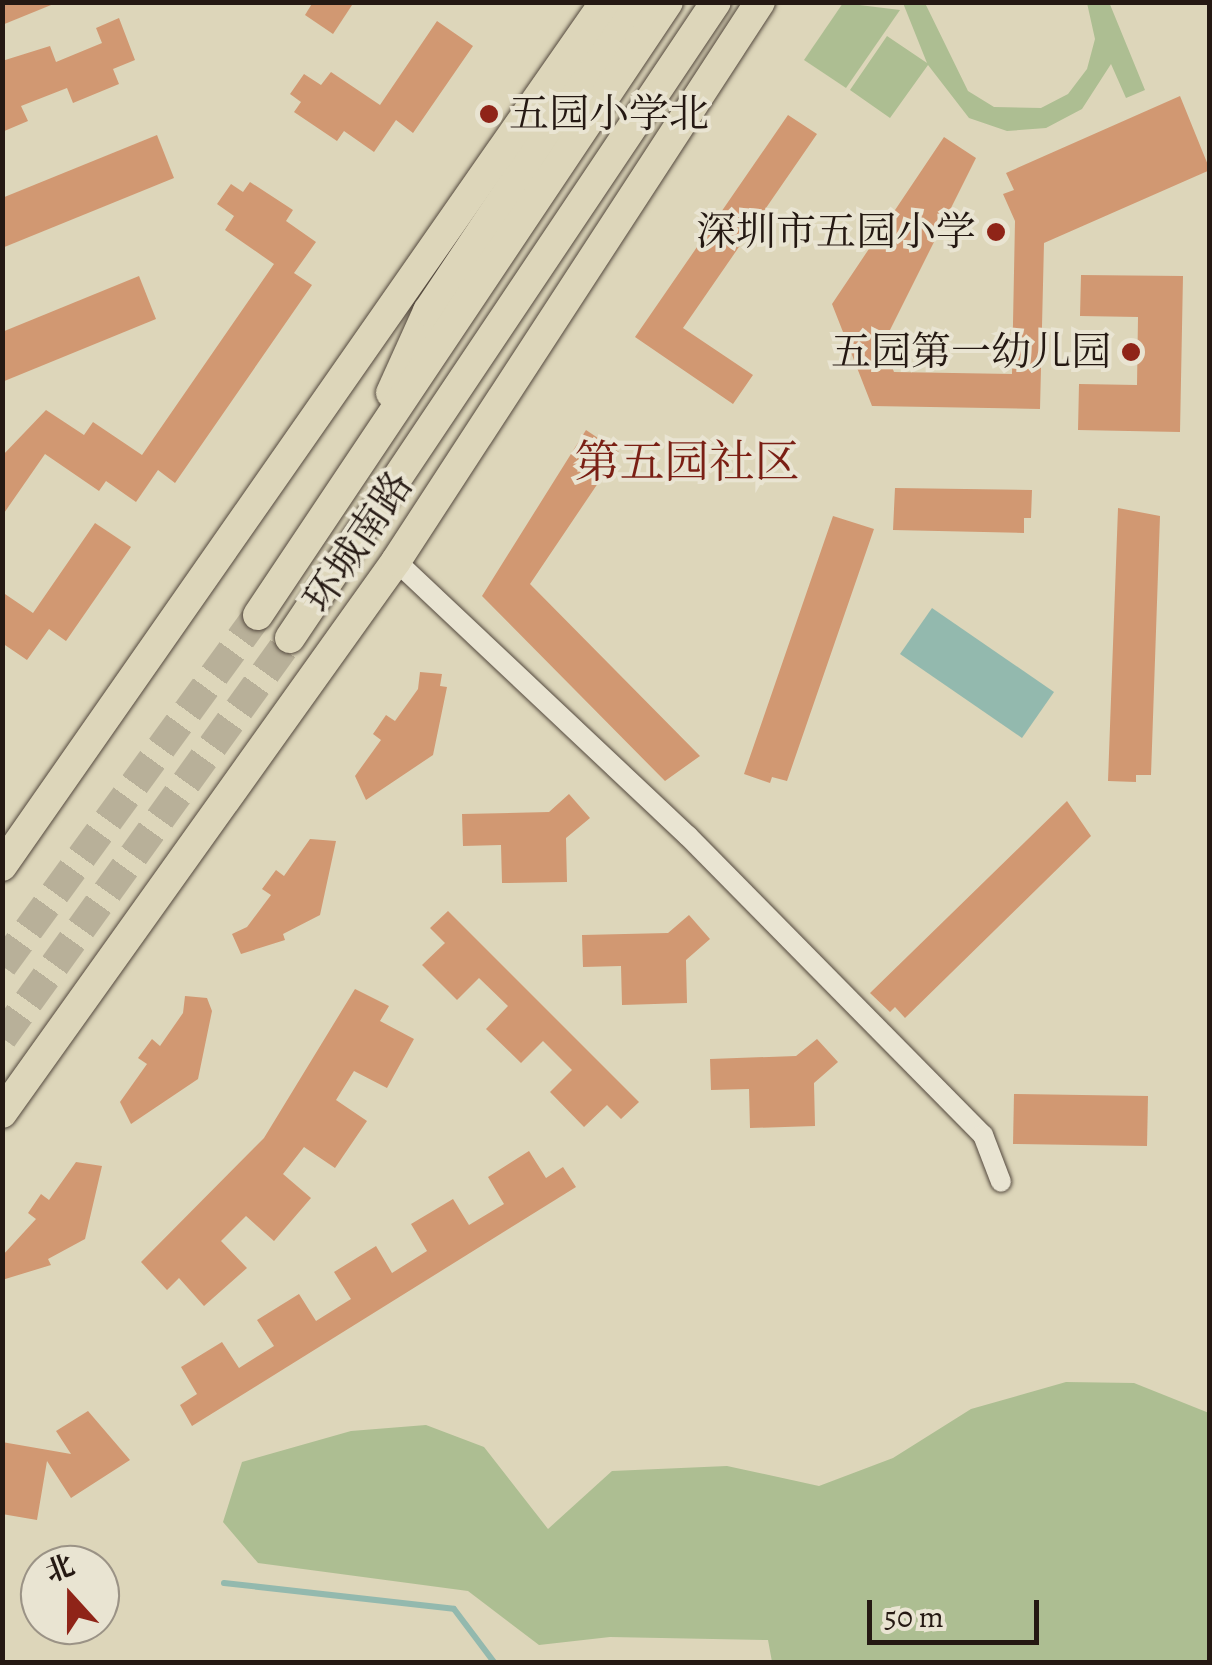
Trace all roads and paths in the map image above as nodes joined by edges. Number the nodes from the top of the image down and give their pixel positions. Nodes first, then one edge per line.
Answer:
1 (605, 2) edge
2 (636, 2) edge
3 (668, 2) edge
4 (716, 2) edge
5 (760, 2) edge
6 (740, 35) junction
7 (447, 405) junction
8 (353, 476) junction
9 (396, 562) junction
10 (258, 615) tunnel mouth
11 (290, 638) tunnel mouth
12 (2, 866) edge
13 (2, 1113) edge
14 (1001, 1182) dead end

1 - 12 main road
2 - 8 main road
3 - 8 main road, 环城南路
4 - 7 main road, 环城南路
5 - 6 main road, 环城南路
6 - 7 main road
6 - 9 main road, 环城南路
7 - 11 main road, 环城南路
8 - 10 main road, 环城南路
9 - 13 main road, 环城南路
9 - 14 street

